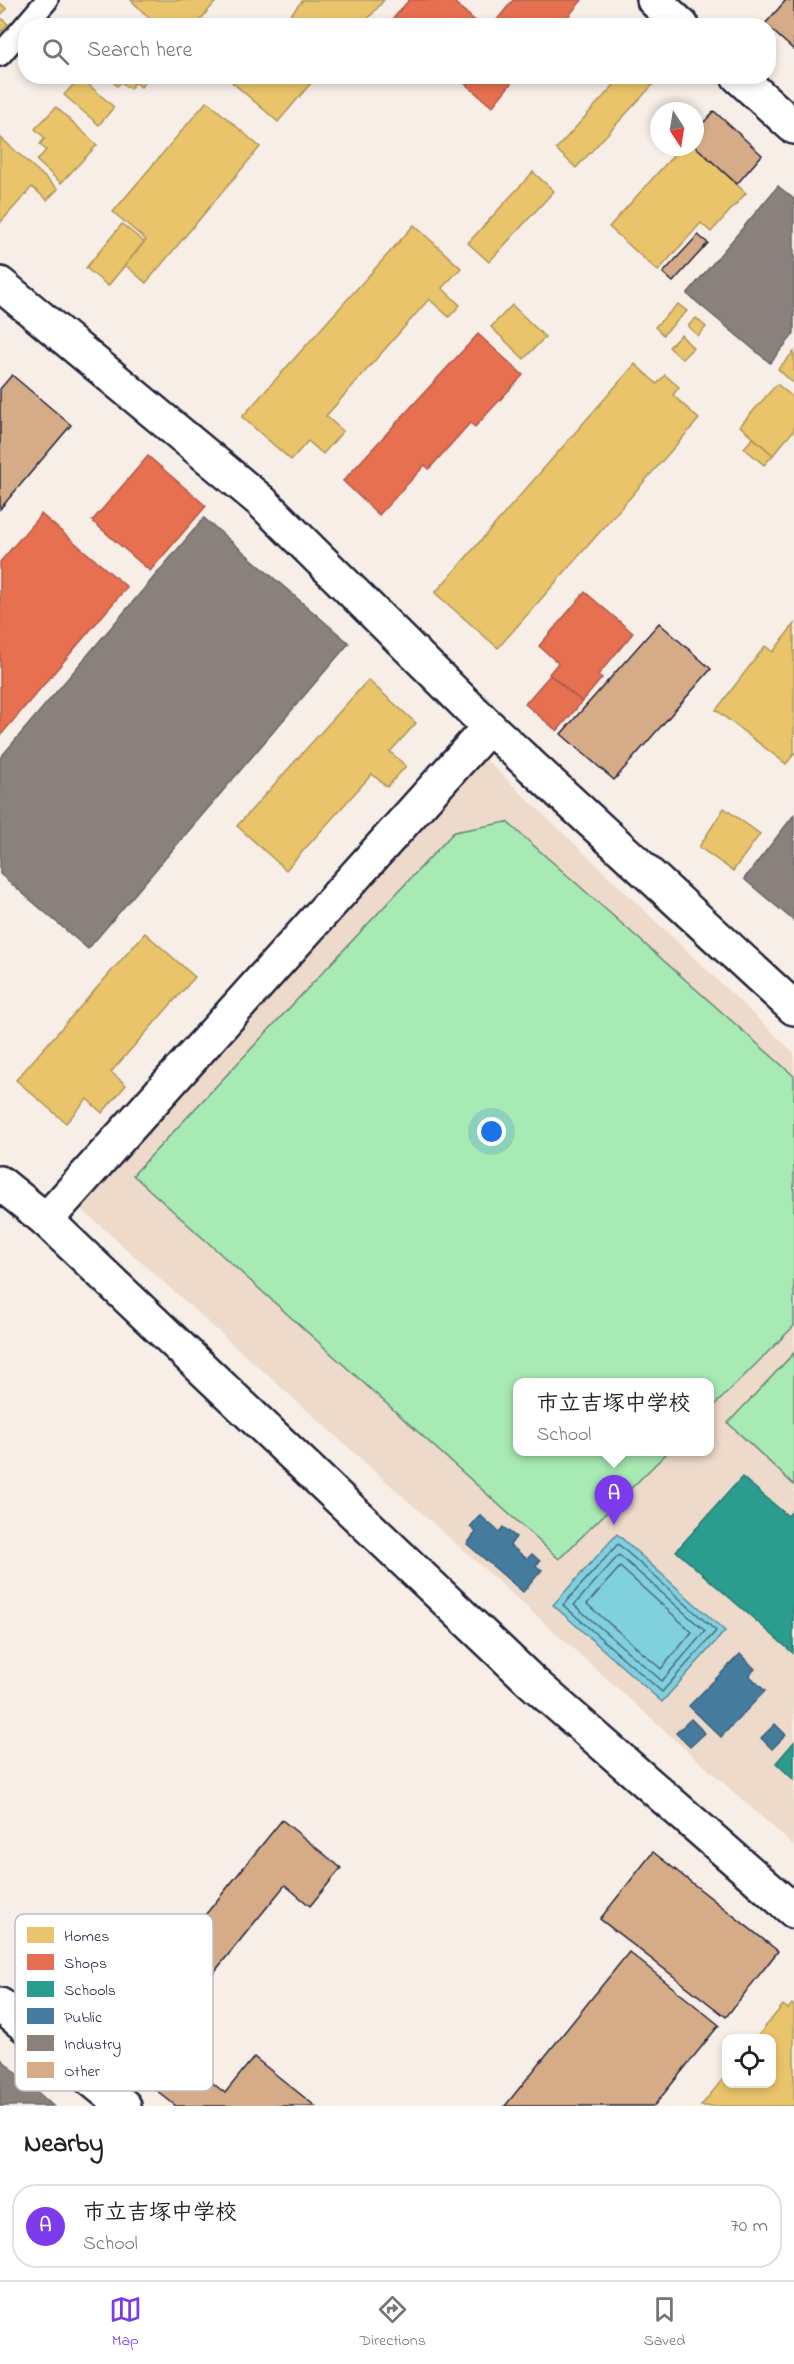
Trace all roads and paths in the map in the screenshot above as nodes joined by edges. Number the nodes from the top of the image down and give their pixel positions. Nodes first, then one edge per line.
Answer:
1 (47, 0) edge
2 (654, 0) edge
3 (32, 18) edge
4 (673, 18) edge
5 (18, 34) edge
6 (0, 55) edge
7 (747, 84) edge
8 (794, 127) edge
9 (0, 284) edge
10 (489, 728) junction
11 (794, 1008) edge
12 (4, 1195) edge
13 (46, 1220) junction
14 (794, 1911) edge
15 (0, 2006) edge
16 (15, 2018) edge
17 (105, 2091) edge
18 (124, 2106) edge

1 - 3 lane
2 - 4 street
5 - 6 lane
7 - 8 street
9 - 10 street
10 - 11 street
10 - 13 street
12 - 13 street
13 - 14 street
15 - 16 street
17 - 18 street

